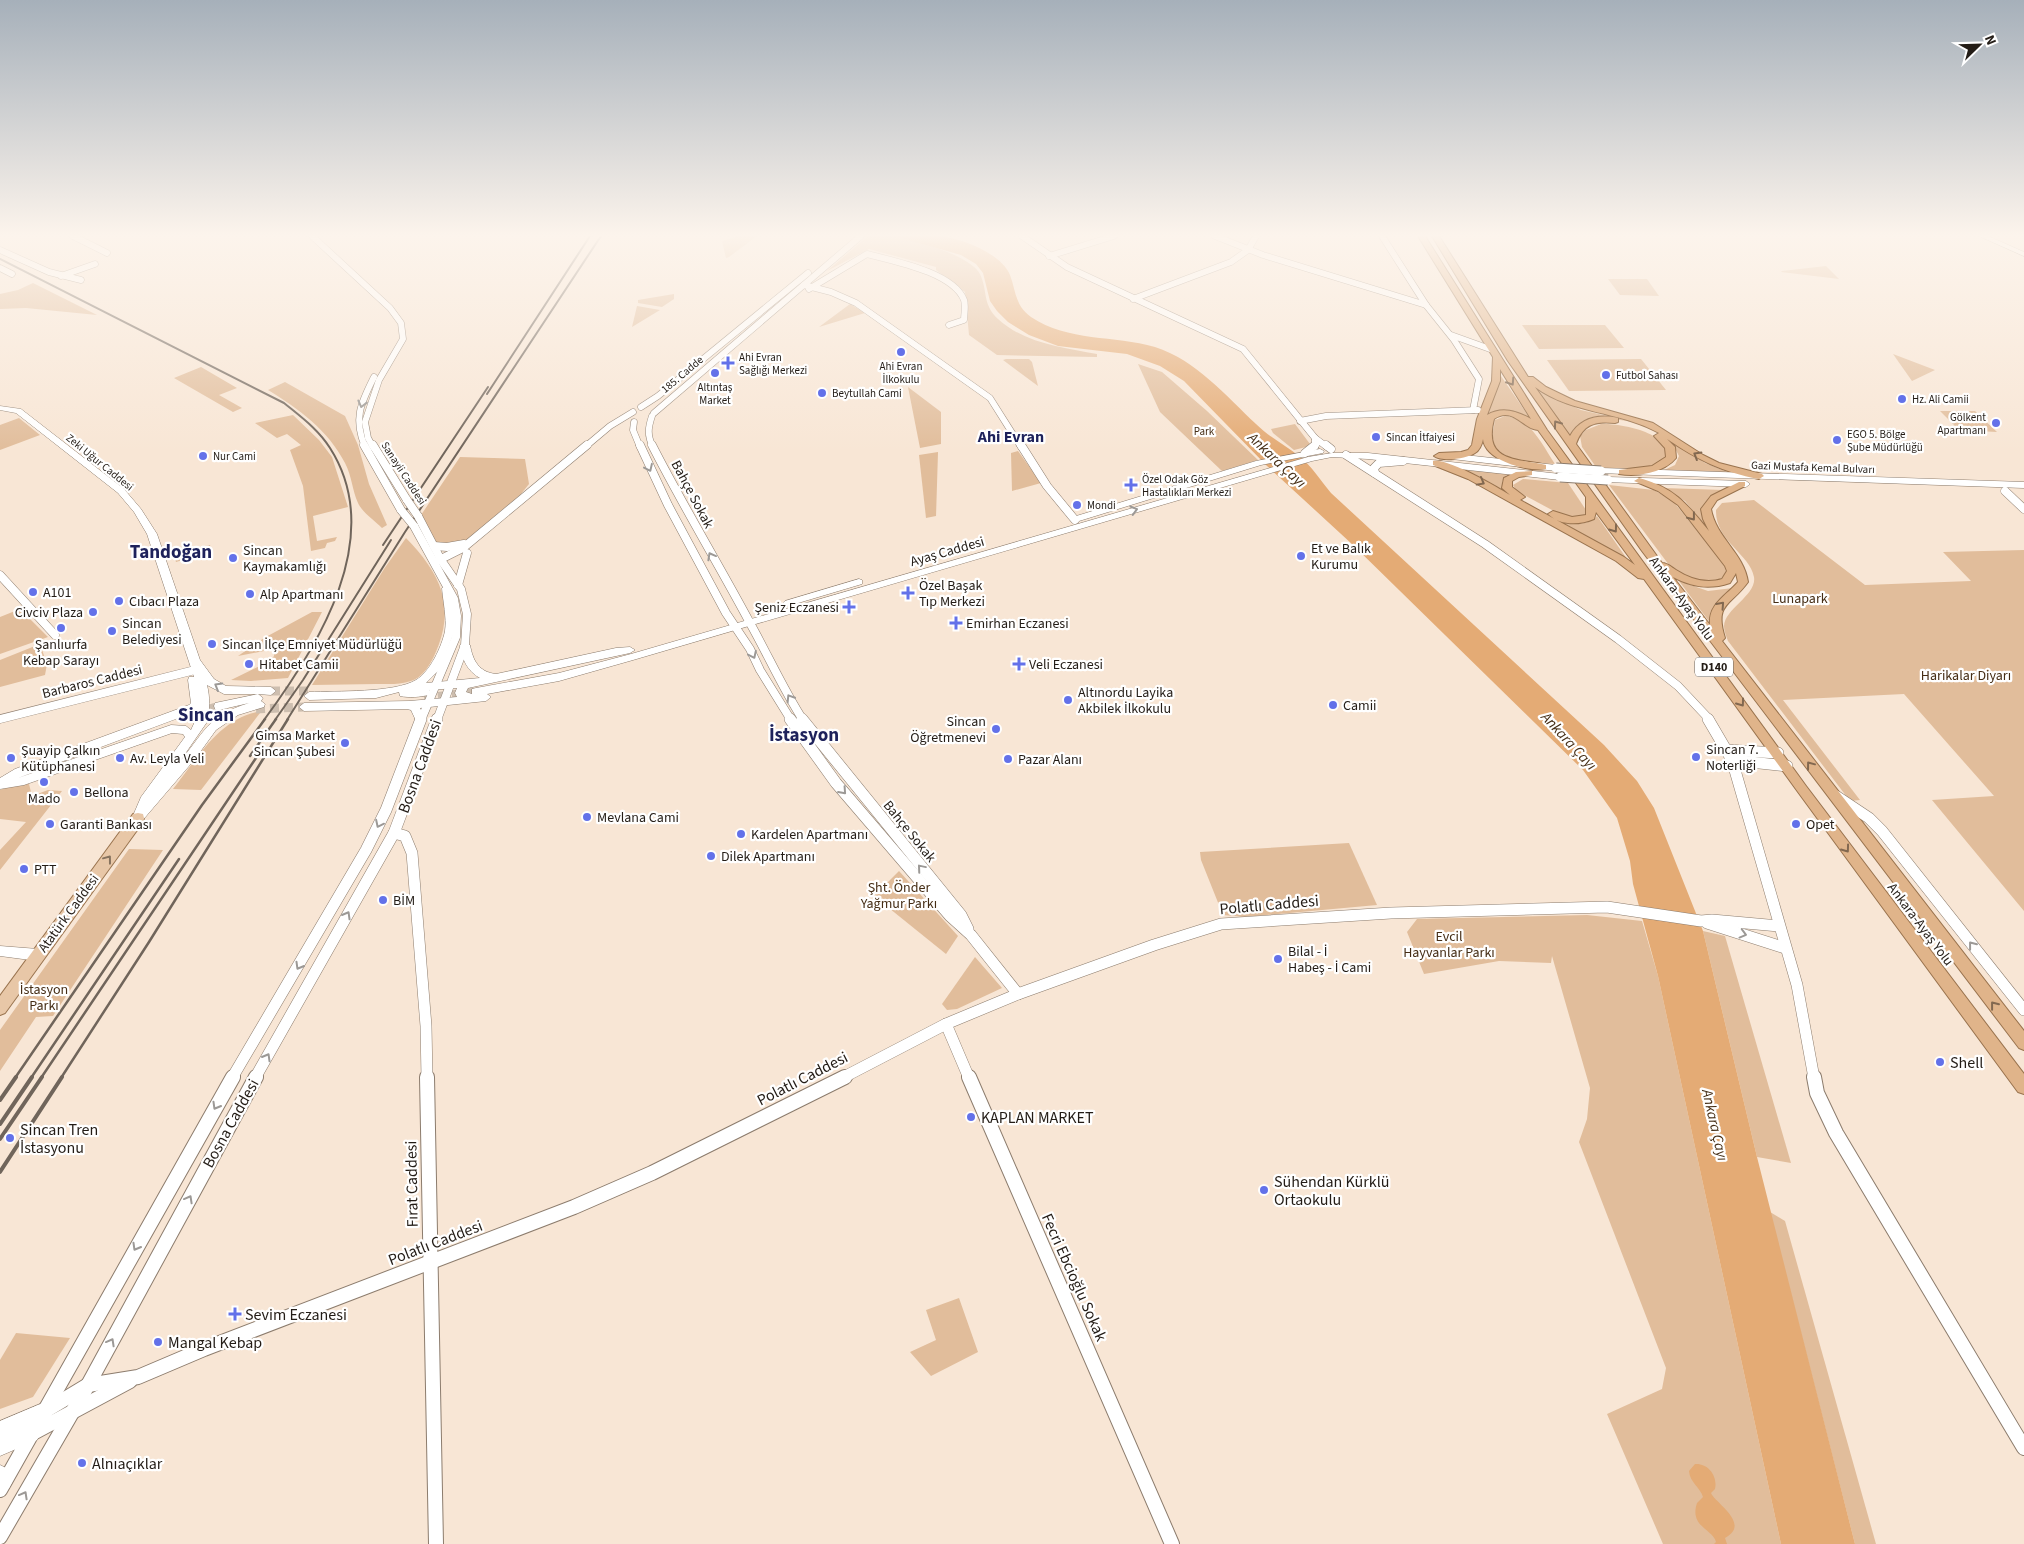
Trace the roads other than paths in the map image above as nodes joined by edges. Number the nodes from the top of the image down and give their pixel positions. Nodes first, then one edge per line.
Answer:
1 (390, 308) edge
2 (766, 308) edge
3 (777, 308) edge
4 (864, 308) edge
5 (964, 308) edge
6 (1153, 308) edge
7 (1427, 308) edge
8 (1465, 308) edge
9 (1479, 308) edge
10 (949, 325) dead end
11 (402, 332) junction
12 (1450, 335) junction
13 (1493, 354) junction
14 (1512, 361) junction
15 (641, 407) junction
16 (0, 408) edge
17 (1473, 410) junction
18 (1484, 410) junction
19 (633, 412) junction
20 (653, 414) junction
21 (1300, 421) junction
22 (633, 422) junction
23 (1315, 438) junction
24 (1552, 443) junction
25 (1571, 444) junction
26 (1331, 449) junction
27 (1346, 455) junction
28 (1308, 456) junction
29 (1437, 460) junction
30 (1414, 461) junction
31 (1543, 467) junction
32 (1622, 472) junction
33 (1375, 473) junction
34 (1529, 473) junction
35 (1760, 476) junction
36 (1639, 481) junction
37 (1742, 484) junction
38 (2024, 485) edge
39 (2005, 492) junction
40 (2024, 492) edge
41 (1588, 493) junction
42 (2024, 509) edge
43 (1075, 520) junction
44 (470, 542) junction
45 (434, 546) junction
46 (1646, 549) junction
47 (467, 553) junction
48 (440, 564) junction
49 (0, 575) edge
50 (458, 586) junction
51 (447, 588) junction
52 (1660, 594) junction
53 (747, 619) junction
54 (733, 623) junction
55 (55, 636) dead end
56 (188, 644) junction
57 (465, 645) junction
58 (1723, 649) junction
59 (632, 653) junction
60 (194, 658) junction
61 (191, 671) junction
62 (495, 678) junction
63 (449, 686) junction
64 (402, 689) junction
65 (473, 690) junction
66 (376, 694) junction
67 (428, 695) junction
68 (308, 699) junction
69 (263, 700) junction
70 (443, 701) junction
71 (409, 705) junction
72 (219, 706) tunnel mouth
73 (181, 716) junction
74 (0, 719) edge
75 (421, 720) junction
76 (202, 722) junction
77 (190, 737) junction
78 (1760, 752) junction
79 (1778, 753) junction
80 (1729, 755) junction
81 (1765, 764) junction
82 (1787, 766) junction
83 (0, 784) edge
84 (1831, 793) junction
85 (138, 818) junction
86 (394, 833) junction
87 (1701, 921) junction
88 (1779, 926) junction
89 (971, 935) junction
90 (1785, 948) junction
91 (0, 951) edge
92 (38, 955) junction
93 (1018, 994) junction
94 (0, 1008) edge
95 (2024, 1010) edge
96 (946, 1024) junction
97 (2024, 1043) edge
98 (2024, 1087) edge
99 (430, 1262) junction
100 (138, 1377) junction
101 (88, 1385) junction
102 (45, 1411) junction
103 (71, 1411) junction
104 (0, 1430) edge
105 (30, 1434) junction
106 (0, 1447) edge
107 (2024, 1448) edge
108 (1, 1482) edge
109 (0, 1537) edge
110 (436, 1544) edge
111 (1172, 1544) edge

1 - 11 street
2 - 15 street, 185. Cadde
3 - 20 street, 185. Cadde
4 - 43 street
5 - 10 street
6 - 21 street
7 - 12 street
8 - 13 highway, Ankara-Ayaş Yolu / D140
9 - 14 highway, Ankara-Ayaş Yolu / D140
11 - 45 street, Sanayii Caddesi, bridge
11 -> 48 street, Sanayii Caddesi, bridge
12 - 13 street
12 - 17 street
13 - 18 highway
13 -> 24 highway, Ankara-Ayaş Yolu / D140
25 -> 14 highway, Ankara-Ayaş Yolu / D140
35 -> 14 highway
15 - 19 street, 185. Cadde
15 - 20 street
16 - 56 main road, Zeki Uğur Caddesi
17 - 18 street
17 - 21 street
18 - 29 highway
19 - 22 street, Bahçe Sokak
19 - 44 street, 185. Cadde
20 - 22 street
53 -> 20 street, Bahçe Sokak
21 - 23 street
22 - 47 street
22 -> 54 street, Bahçe Sokak
23 - 26 street
23 - 28 street
24 - 31 highway
24 - 41 highway, Ankara-Ayaş Yolu / D140
25 - 32 highway
25 - 46 highway, Ankara-Ayaş Yolu / D140
26 - 28 main road
26 - 29 main road
27 - 28 main road
27 - 30 main road
27 - 33 street
28 - 43 main road, Ayaş Caddesi
53 -> 28 main road, Ayaş Caddesi
29 - 30 main road
29 - 31 main road, Gazi Mustafa Kemal Bulvarı
29 - 34 main road, Gazi Mustafa Kemal Bulvarı
29 -> 52 highway
30 - 33 street
31 - 32 main road, Gazi Mustafa Kemal Bulvarı, bridge
32 - 35 main road, Gazi Mustafa Kemal Bulvarı
33 - 80 street
34 - 36 main road, Gazi Mustafa Kemal Bulvarı, bridge
34 - 41 highway
35 - 38 main road, Gazi Mustafa Kemal Bulvarı
36 - 37 main road, Gazi Mustafa Kemal Bulvarı
36 -> 46 highway
37 - 39 main road, Gazi Mustafa Kemal Bulvarı
58 -> 37 highway
39 - 40 main road, Gazi Mustafa Kemal Bulvarı
39 - 42 street
41 -> 52 highway, Ankara-Ayaş Yolu / D140
43 - 53 main road, Ayaş Caddesi
44 - 45 street
44 - 48 street, 185. Cadde
45 - 48 street, Sanayii Caddesi
46 - 58 highway, Ankara-Ayaş Yolu / D140
47 - 48 street
47 - 50 street
48 - 50 street, Bosna Caddesi
48 - 51 street, Sanayii Caddesi
49 - 55 street
50 - 57 street, Bosna Caddesi
51 - 64 main road
51 - 67 street, Sanayii Caddesi
52 -> 79 highway, Ankara-Ayaş Yolu / D140
53 - 54 main road, Ayaş Caddesi
89 -> 53 street, Bahçe Sokak
54 - 59 main road, Ayaş Caddesi
54 -> 89 street, Bahçe Sokak
56 - 60 main road
56 - 61 main road
57 - 62 main road
57 - 63 street, Bosna Caddesi
84 -> 58 highway, Ankara-Ayaş Yolu / D140
59 - 62 main road
59 - 65 main road
69 -> 60 main road
60 - 76 main road
61 - 73 main road
61 - 74 street, Barbaros Caddesi
62 - 65 main road
63 - 65 main road
63 - 67 main road
63 - 70 street, Bosna Caddesi
64 - 66 main road
64 - 67 main road
65 - 70 main road
66 - 67 main road
66 - 68 main road
67 - 68 main road
67 - 70 main road
67 - 71 main road
67 - 75 street, Bosna Caddesi
68 - 71 main road
69 - 72 main road
69 - 85 main road
70 - 86 street, Bosna Caddesi
71 - 75 main road
73 - 76 main road
73 - 83 main road
75 -> 102 street, Bosna Caddesi
76 - 77 main road
77 - 83 main road
77 - 85 main road
78 - 79 street
78 - 80 street
78 - 81 street
79 - 82 highway, Ankara-Ayaş Yolu / D140
80 - 81 street
80 - 88 street
81 - 82 street
82 -> 98 highway, Ankara-Ayaş Yolu / D140
95 -> 84 street
97 -> 84 highway, Ankara-Ayaş Yolu / D140
92 -> 85 main road, Atatürk Caddesi
86 - 99 street, Fırat Caddesi
101 -> 86 street, Bosna Caddesi
87 - 88 street
87 -> 90 street
87 - 93 street, Polatlı Caddesi
88 - 90 street
89 - 93 street
90 - 107 street
91 - 92 main road
92 - 94 main road, Atatürk Caddesi
93 - 96 street, Polatlı Caddesi
96 - 99 street, Polatlı Caddesi
96 - 111 street, Fecri Ebcioğlu Sokak
99 - 100 street, Polatlı Caddesi
99 - 110 street, Fırat Caddesi
100 - 101 street, Polatlı Caddesi
100 - 103 street
101 - 102 street, Polatlı Caddesi
101 - 103 street, Bosna Caddesi
102 - 104 main road
102 - 105 street, Bosna Caddesi
103 - 105 street
109 -> 103 street, Bosna Caddesi
105 - 106 main road
105 - 108 street, Bosna Caddesi

